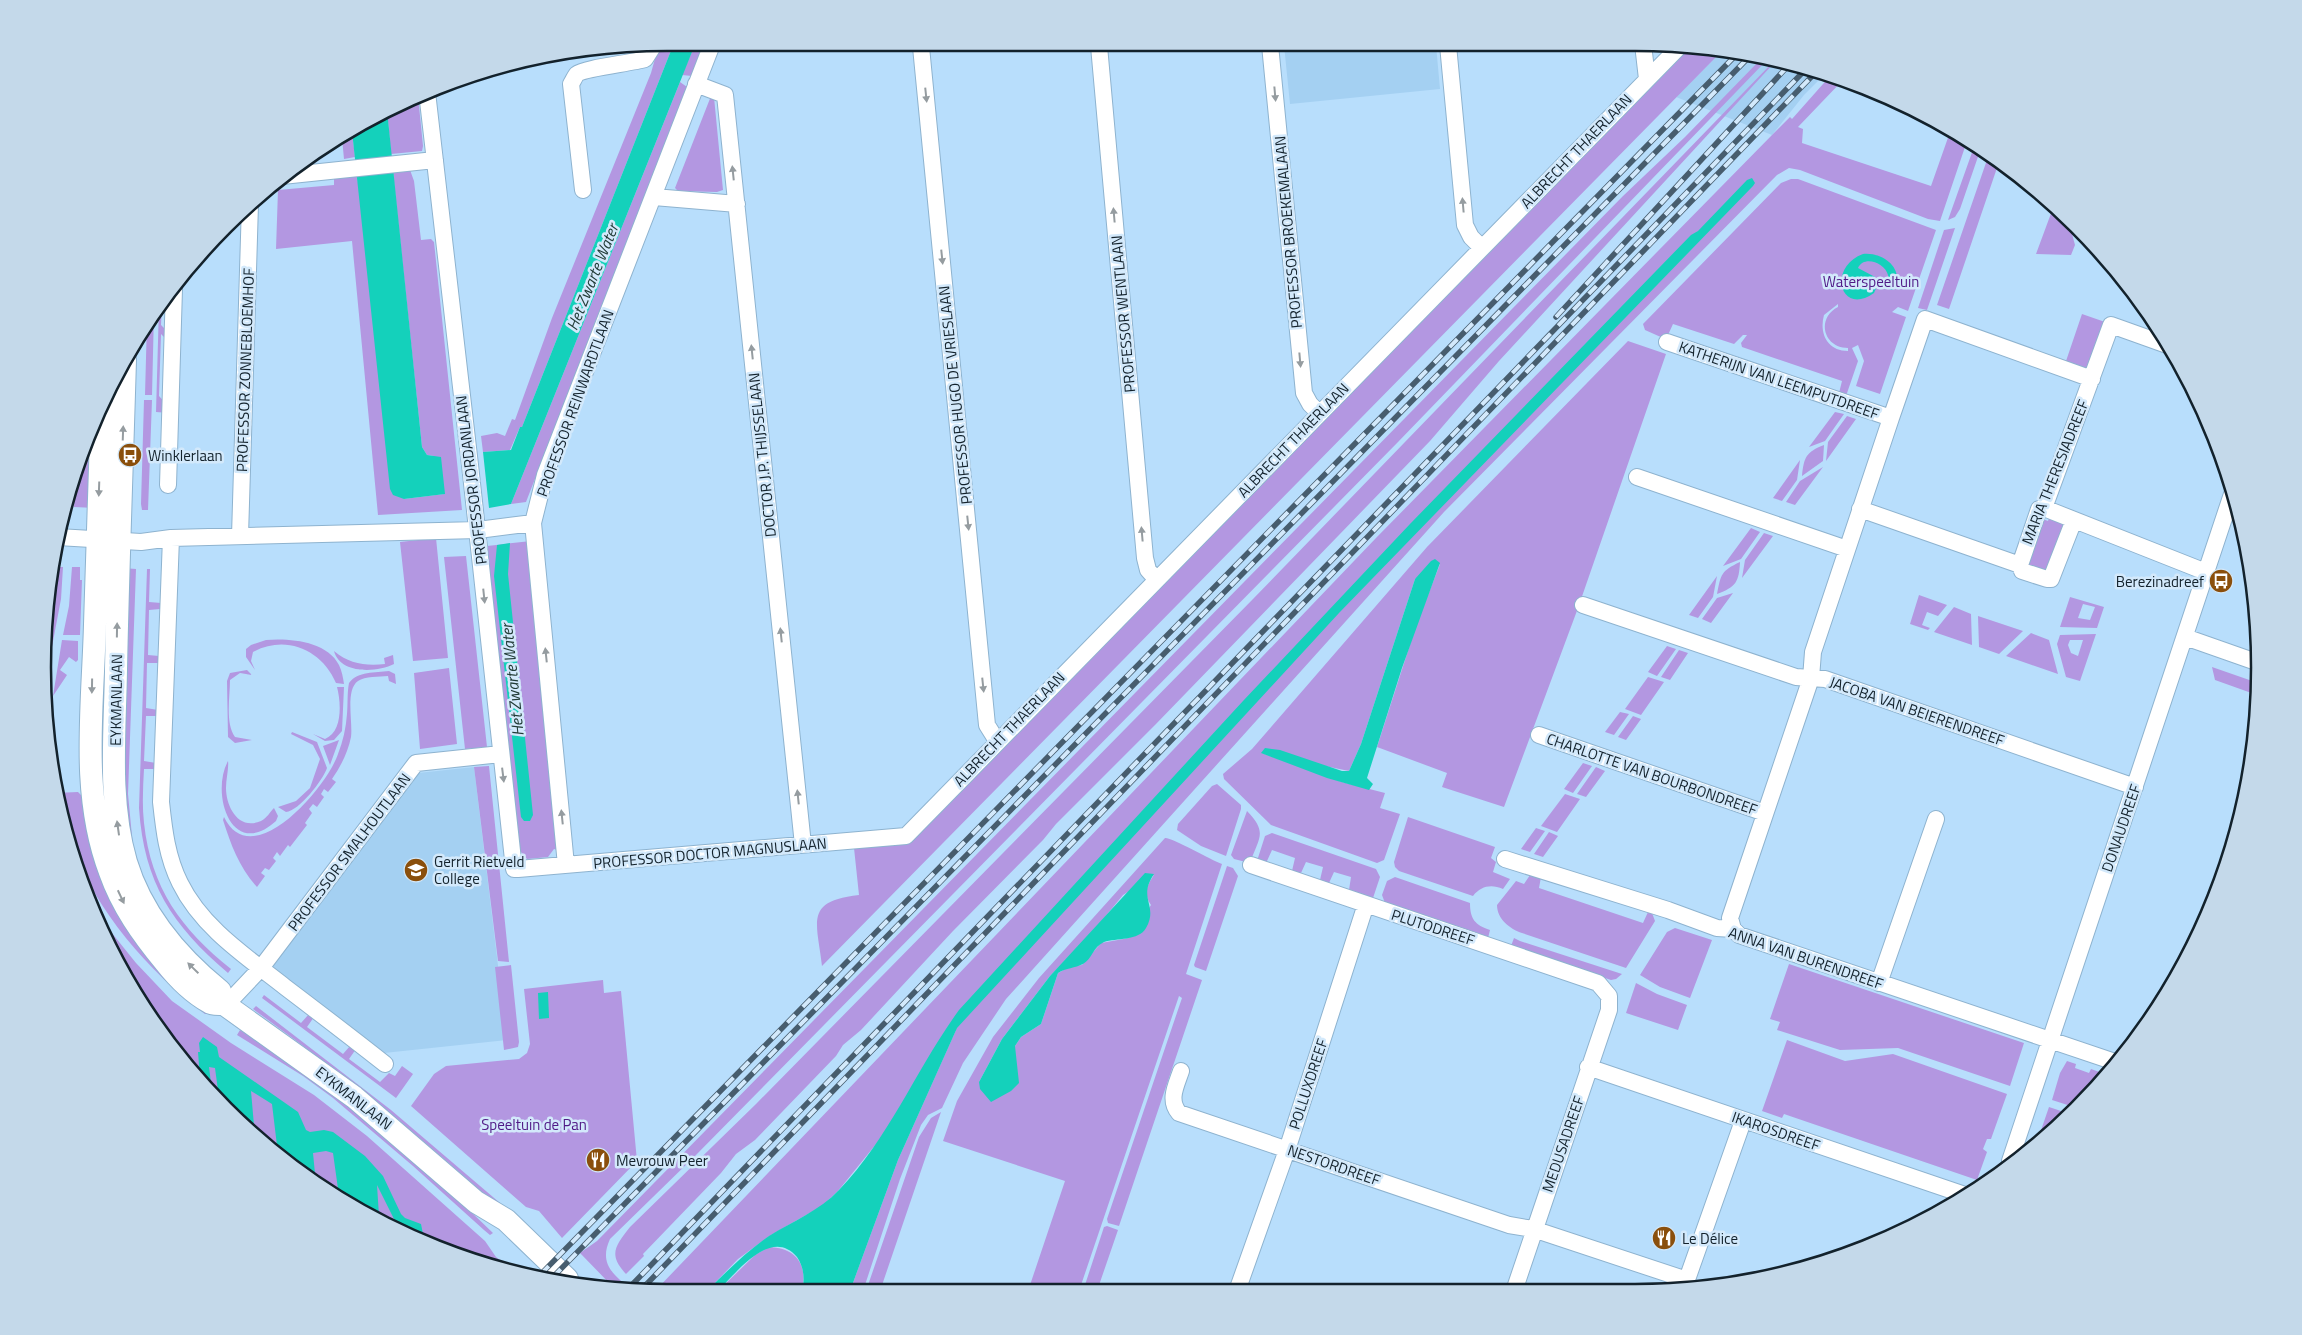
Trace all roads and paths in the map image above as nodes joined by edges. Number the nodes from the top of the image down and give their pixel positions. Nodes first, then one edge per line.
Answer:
1 (709, 51) edge
2 (921, 51) edge
3 (1099, 51) edge
4 (1271, 51) edge
5 (1449, 51) edge
6 (1643, 51) edge
7 (650, 52) edge
8 (1673, 53) edge
9 (1647, 79) junction
10 (696, 84) junction
11 (428, 100) edge
12 (435, 160) junction
13 (299, 174) edge
14 (583, 190) dead end
15 (654, 197) junction
16 (737, 204) junction
17 (250, 215) edge
18 (1481, 248) junction
19 (174, 299) edge
20 (2157, 341) edge
21 (1667, 342) dead end
22 (2092, 379) junction
23 (123, 380) edge
24 (1319, 413) junction
25 (1892, 418) junction
26 (103, 422) edge
27 (1636, 477) dead end
28 (168, 485) dead end
29 (2229, 504) edge
30 (2044, 508) junction
31 (1860, 509) junction
32 (2074, 520) junction
33 (533, 523) junction
34 (478, 530) junction
35 (240, 536) junction
36 (65, 537) edge
37 (171, 538) junction
38 (108, 539) junction
39 (1847, 549) junction
40 (2020, 565) junction
41 (2206, 572) junction
42 (1156, 579) junction
43 (1583, 605) dead end
44 (2185, 637) junction
45 (2251, 660) edge
46 (1811, 678) junction
47 (1539, 735) dead end
48 (997, 741) junction
49 (501, 754) junction
50 (2135, 786) junction
51 (1765, 813) junction
52 (1936, 820) dead end
53 (906, 836) joint
54 (803, 845) junction
55 (1505, 859) dead end
56 (566, 865) junction
57 (1252, 865) dead end
58 (514, 869) joint
59 (1366, 904) junction
60 (1733, 929) junction
61 (260, 968) junction
62 (1879, 983) junction
63 (1609, 996) joint
64 (225, 1005) junction
65 (2049, 1040) junction
66 (2109, 1060) edge
67 (385, 1064) dead end
68 (1588, 1067) junction
69 (1181, 1071) dead end
70 (1743, 1120) junction
71 (1287, 1150) junction
72 (2012, 1154) edge
73 (1957, 1192) edge
74 (476, 1202) junction
75 (1533, 1229) junction
76 (538, 1270) edge
77 (562, 1274) edge
78 (1686, 1281) edge
79 (1676, 1282) edge
80 (1239, 1284) edge
81 (1516, 1284) edge

1 - 10 street, PROFESSOR REINWARDTLAAN
2 -> 48 street, PROFESSOR HUGO DE VRIESLAAN
42 -> 3 street, PROFESSOR WENTLAAN
4 -> 24 street, PROFESSOR BROEKEMALAAN
18 -> 5 street
6 - 9 street
7 - 14 street
8 - 9 street, ALBRECHT THAERLAAN
9 - 18 street, ALBRECHT THAERLAAN
10 - 15 street, PROFESSOR REINWARDTLAAN
16 -> 10 street, DOCTOR J.P. THIJSSELAAN
11 - 12 street, PROFESSOR JORDANLAAN
12 - 13 street
12 - 34 street, PROFESSOR JORDANLAAN
15 - 16 street
15 - 33 street, PROFESSOR REINWARDTLAAN
54 -> 16 street, DOCTOR J.P. THIJSSELAAN
17 - 35 street, PROFESSOR ZONNEBLOEMHOF
18 - 24 street, ALBRECHT THAERLAAN
19 - 28 street
20 - 22 street, MARIA THERESIADREEF
21 - 25 street, KATHERIJN VAN LEEMPUTDREEF
22 - 25 street, KATHERIJN VAN LEEMPUTDREEF
22 - 30 street, MARIA THERESIADREEF
38 -> 23 main road, EYKMANLAAN
24 - 42 street, ALBRECHT THAERLAAN
25 - 31 street, KATHERIJN VAN LEEMPUTDREEF
26 -> 38 main road, EYKMANLAAN
27 - 39 street
29 - 41 street, DONAUDREEF
30 - 32 street
30 - 40 street, MARIA THERESIADREEF
31 - 39 street, KATHERIJN VAN LEEMPUTDREEF
31 - 40 street
32 - 40 street
32 - 41 street
33 - 34 street
56 -> 33 street, PROFESSOR REINWARDTLAAN
34 - 35 street
34 -> 49 street, PROFESSOR JORDANLAAN
35 - 37 street
36 - 38 street
37 - 38 street
37 - 61 street
38 - 64 main road, EYKMANLAAN
39 - 46 street, KATHERIJN VAN LEEMPUTDREEF
41 - 44 street, DONAUDREEF
42 - 48 street, ALBRECHT THAERLAAN
43 - 46 street, JACOBA VAN BEIERENDREEF
44 - 45 street
44 - 50 street, DONAUDREEF
46 - 50 street, JACOBA VAN BEIERENDREEF
46 - 51 street, CHARLOTTE VAN BOURBONDREEF
47 - 51 street, CHARLOTTE VAN BOURBONDREEF
48 - 53 street, ALBRECHT THAERLAAN
49 -> 58 street, PROFESSOR JORDANLAAN
49 - 61 street, PROFESSOR SMALHOUTLAAN
50 - 65 street, DONAUDREEF
51 - 60 street, CHARLOTTE VAN BOURBONDREEF
52 - 62 street
53 - 54 street, PROFESSOR DOCTOR MAGNUSLAAN
54 - 56 street, PROFESSOR DOCTOR MAGNUSLAAN
55 - 60 street, ANNA VAN BURENDREEF
56 - 58 street, PROFESSOR DOCTOR MAGNUSLAAN
57 - 59 street, PLUTODREEF
59 - 63 street, PLUTODREEF
59 - 71 street, POLLUXDREEF
60 - 62 street, ANNA VAN BURENDREEF
61 - 64 street, PROFESSOR SMALHOUTLAAN
61 - 67 street
62 - 65 street, ANNA VAN BURENDREEF
63 - 68 street, MEDUSADREEF
64 - 74 main road, EYKMANLAAN
65 - 66 street, ANNA VAN BURENDREEF
65 - 72 street, DONAUDREEF
68 - 70 street, IKAROSDREEF
68 - 75 street, MEDUSADREEF
69 - 71 street, NESTORDREEF
70 - 73 street, IKAROSDREEF
70 - 78 street
71 - 75 street, NESTORDREEF
71 - 80 street, POLLUXDREEF
74 - 76 main road
74 - 77 main road
75 - 79 street, NESTORDREEF
75 - 81 street, MEDUSADREEF

